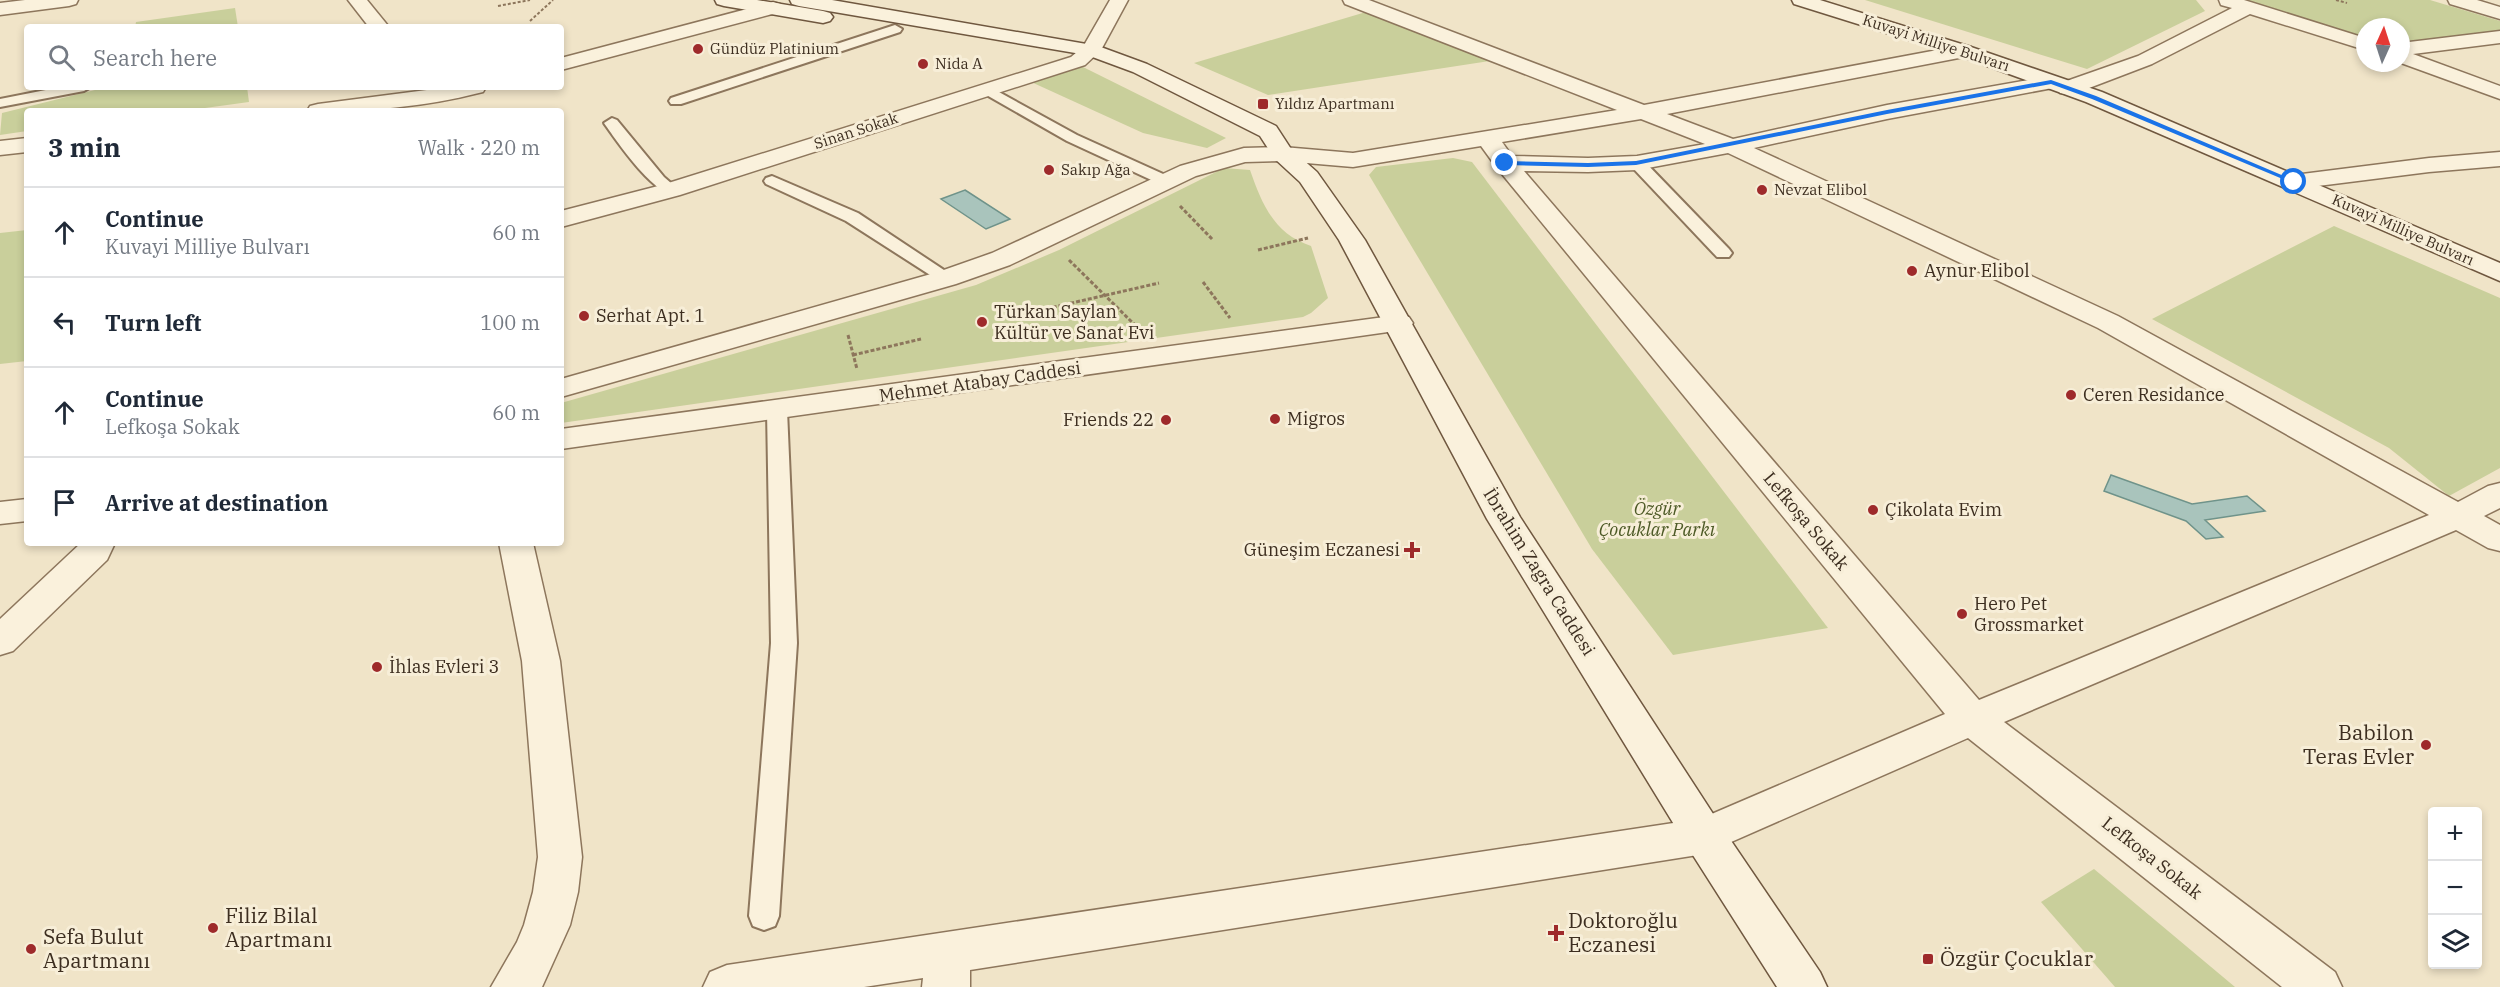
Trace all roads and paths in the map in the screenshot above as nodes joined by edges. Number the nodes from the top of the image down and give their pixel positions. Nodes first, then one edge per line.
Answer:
1 (69, 0) edge
2 (357, 0) edge
3 (530, 0) edge
4 (553, 0) edge
5 (724, 0) edge
6 (799, 0) edge
7 (1119, 0) edge
8 (1352, 0) edge
9 (1801, 0) edge
10 (2223, 0) edge
11 (2336, 0) edge
12 (2457, 0) edge
13 (2347, 3) dead end
14 (498, 6) dead end
15 (2249, 7) junction
16 (773, 8) junction
17 (0, 9) edge
18 (2500, 13) edge
19 (530, 21) dead end
20 (377, 24) edge
21 (895, 29) junction
22 (2500, 37) edge
23 (2356, 41) edge
24 (2410, 48) edge
25 (1964, 51) junction
26 (1084, 55) junction
27 (2410, 59) edge
28 (564, 63) edge
29 (2060, 85) junction
30 (68, 90) edge
31 (464, 90) edge
32 (988, 90) junction
33 (2500, 93) edge
34 (434, 98) edge
35 (676, 101) dead end
36 (0, 103) edge
37 (345, 108) edge
38 (1642, 112) junction
39 (612, 123) dead end
40 (24, 145) edge
41 (1731, 146) junction
42 (0, 148) edge
43 (1496, 151) junction
44 (1283, 154) junction
45 (2500, 159) edge
46 (1636, 163) junction
47 (772, 181) dead end
48 (2294, 182) junction
49 (1162, 183) junction
50 (671, 190) junction
51 (564, 218) edge
52 (1048, 238) junction
53 (1308, 238) dead end
54 (1213, 240) dead end
55 (1258, 250) dead end
56 (1724, 253) dead end
57 (2500, 273) edge
58 (947, 278) junction
59 (1203, 282) dead end
60 (1159, 283) dead end
61 (1105, 295) junction
62 (841, 309) junction
63 (1041, 310) dead end
64 (1399, 323) junction
65 (921, 339) dead end
66 (1250, 344) junction
67 (853, 354) junction
68 (1164, 356) junction
69 (564, 387) edge
70 (865, 398) junction
71 (777, 410) junction
72 (564, 439) edge
73 (2500, 494) edge
74 (24, 510) edge
75 (0, 513) edge
76 (2458, 516) junction
77 (2500, 540) edge
78 (97, 546) edge
79 (517, 546) edge
80 (0, 640) edge
81 (1972, 719) junction
82 (1704, 836) junction
83 (764, 916) dead end
84 (947, 969) edge
85 (515, 987) edge
86 (727, 987) edge
87 (1803, 987) edge
88 (2318, 987) edge

1 - 17 street
2 - 20 street
3 - 14 path
4 - 19 path
5 - 16 street
6 - 26 street
7 - 26 street
8 - 38 street
9 - 25 street, Kuvayi Milliye Bulvarı
10 - 15 street
11 - 13 path
12 - 18 street
15 - 23 street
15 - 29 street
16 - 21 street
16 - 28 street
21 - 26 street
21 - 35 lane
22 - 24 street
25 - 29 street, Kuvayi Milliye Bulvarı
25 - 38 street
26 - 32 street, Sinan Sokak
26 - 44 street
27 - 33 street
29 - 41 street
29 - 48 street, Kuvayi Milliye Bulvarı
30 - 36 lane
31 - 34 street
32 - 49 lane
32 - 50 street, Sinan Sokak
34 - 37 street
38 - 41 street
38 - 43 street
39 - 50 lane
40 - 42 street
41 - 46 street
41 - 76 street
43 - 44 street
43 - 46 street
43 - 81 street, Lefkoşa Sokak
44 - 49 street
44 - 64 street, İbrahim Zagra Caddesi
45 - 48 street
46 - 56 lane
47 - 58 lane
48 - 57 street, Kuvayi Milliye Bulvarı
49 - 52 street
49 - 54 path
50 - 51 street, Sinan Sokak
52 - 58 street
52 - 61 path
53 - 55 path
58 - 62 street
59 - 66 path
60 - 61 path
61 - 63 path
61 - 68 path
62 - 67 path
62 - 69 street
64 - 66 street, Mehmet Atabay Caddesi
64 - 82 street, İbrahim Zagra Caddesi
65 - 67 path
66 - 68 street, Mehmet Atabay Caddesi
67 - 70 path
68 - 70 street, Mehmet Atabay Caddesi
70 - 71 street, Mehmet Atabay Caddesi
71 - 72 street, Mehmet Atabay Caddesi
71 - 83 lane
73 - 76 street
74 - 75 street
76 - 77 street
76 - 81 street
78 - 80 street
79 - 85 street
81 - 82 street
81 - 88 street, Lefkoşa Sokak
82 - 84 street
82 - 87 street, İbrahim Zagra Caddesi
84 - 86 street

